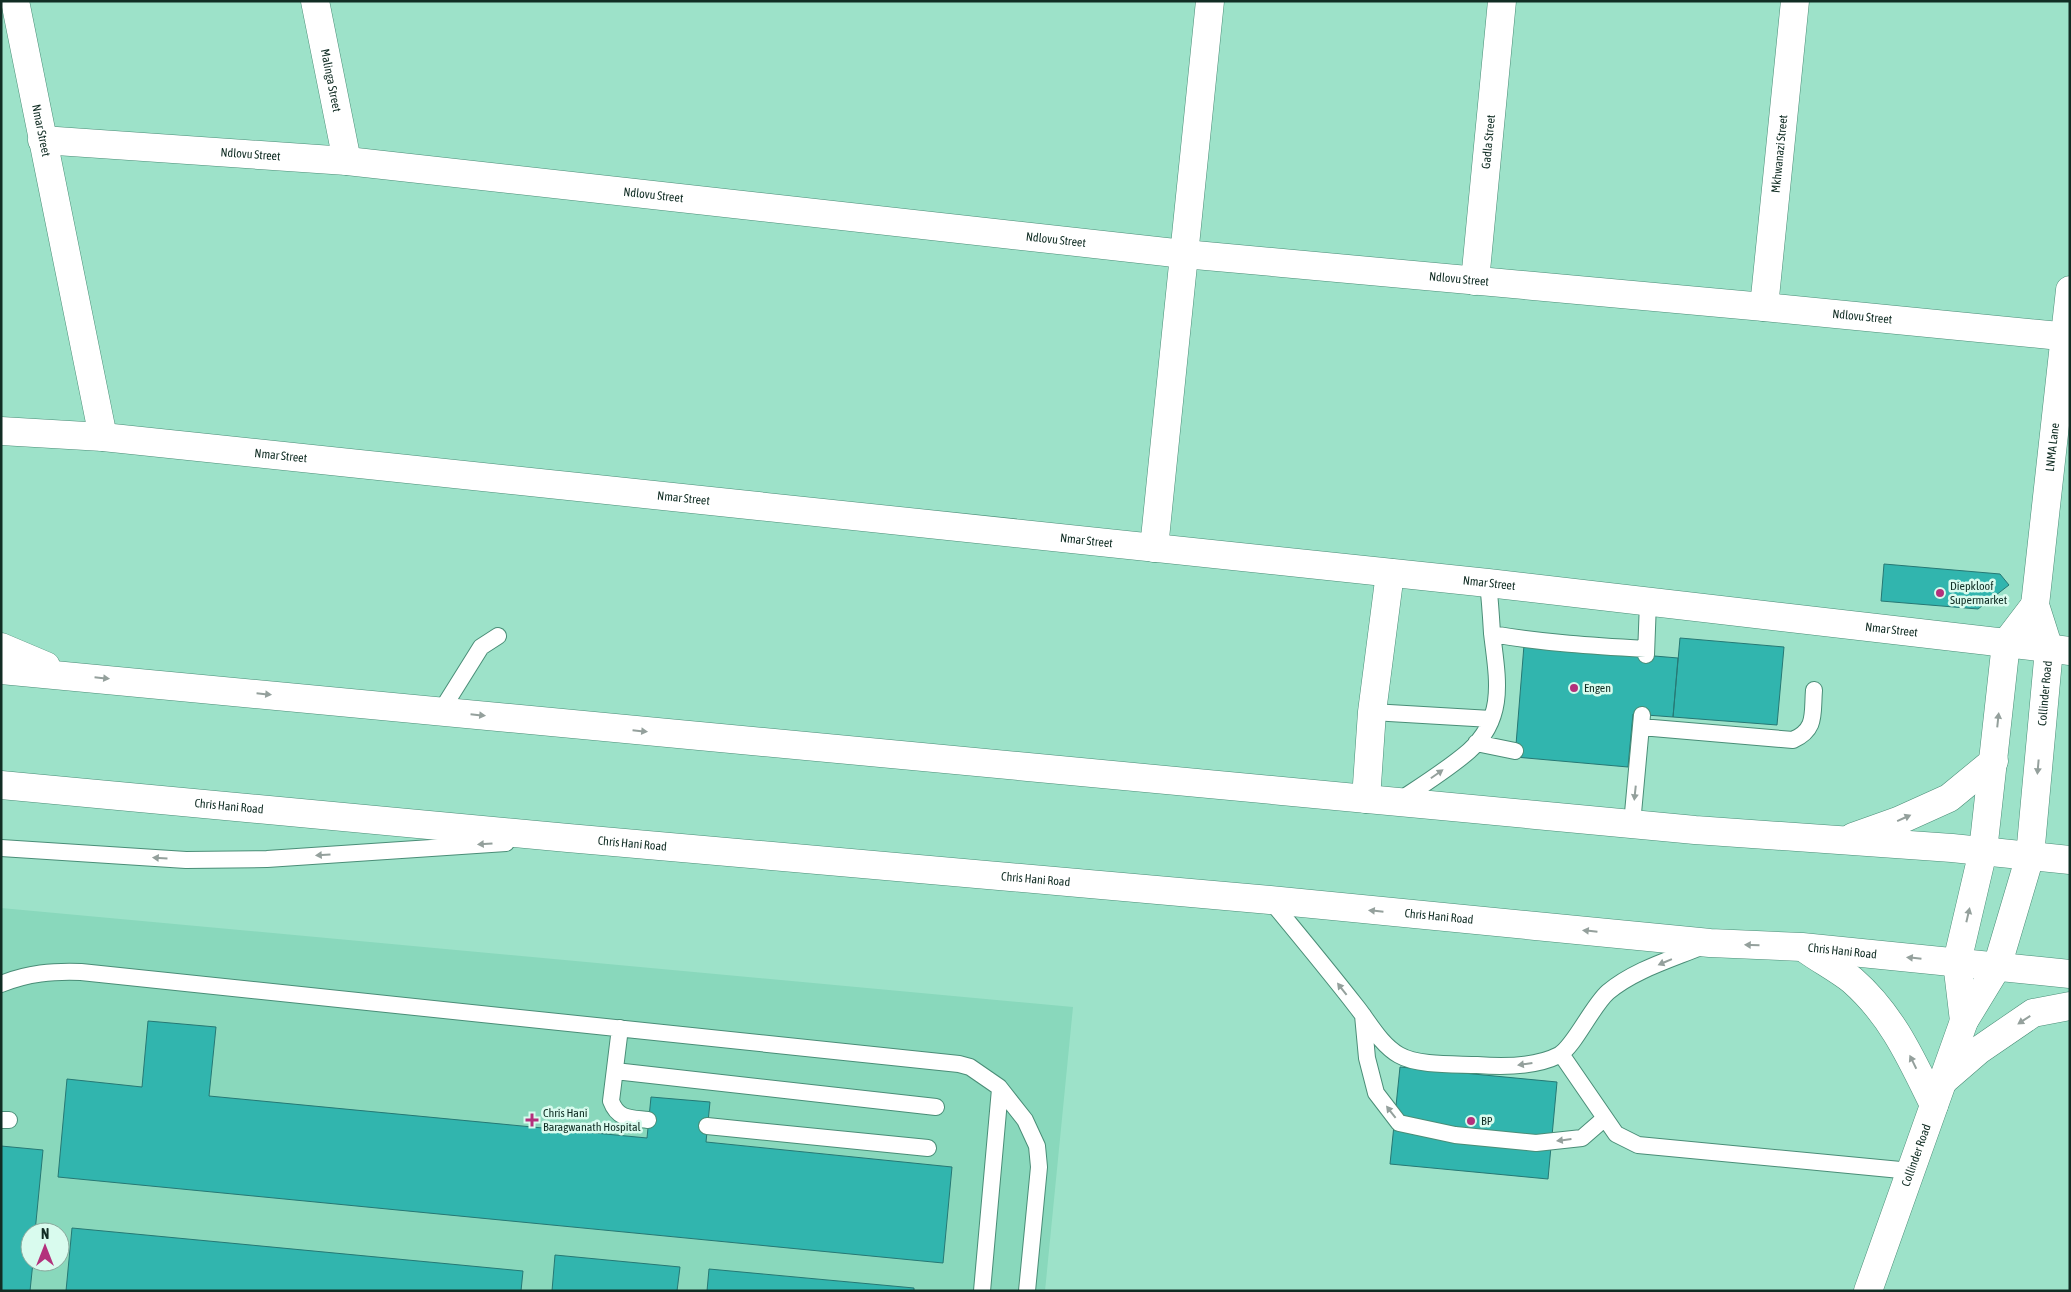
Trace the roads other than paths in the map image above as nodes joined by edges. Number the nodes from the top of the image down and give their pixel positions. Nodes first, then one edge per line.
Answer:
1 (14, 1) edge
2 (315, 1) edge
3 (1210, 1) edge
4 (1502, 1) edge
5 (1795, 1) edge
6 (42, 140) junction
7 (347, 161) junction
8 (1184, 254) junction
9 (1475, 281) junction
10 (2070, 290) edge
11 (1764, 307) junction
12 (2067, 337) edge
13 (1, 431) edge
14 (103, 437) junction
15 (1154, 548) junction
16 (1390, 572) junction
17 (1488, 583) junction
18 (1648, 602) junction
19 (2035, 605) junction
20 (1492, 634) junction
21 (498, 636) dead end
22 (2006, 643) junction
23 (1, 647) edge
24 (2060, 650) edge
25 (1, 670) edge
26 (66, 675) junction
27 (1814, 690) dead end
28 (441, 711) junction
29 (1372, 712) junction
30 (1491, 718) junction
31 (1476, 743) junction
32 (1515, 751) dead end
33 (1994, 761) junction
34 (1, 785) edge
35 (1366, 799) junction
36 (1397, 802) junction
37 (1632, 824) junction
38 (568, 838) junction
39 (1842, 841) junction
40 (1, 848) edge
41 (1983, 851) junction
42 (2030, 856) junction
43 (2070, 860) edge
44 (1270, 900) junction
45 (1710, 943) junction
46 (1802, 947) junction
47 (1957, 962) junction
48 (1998, 967) junction
49 (2070, 974) edge
50 (1, 984) edge
51 (2070, 1006) edge
52 (1363, 1015) junction
53 (1964, 1020) junction
54 (620, 1028) junction
55 (1561, 1054) junction
56 (614, 1071) junction
57 (1000, 1088) junction
58 (1938, 1094) junction
59 (936, 1107) dead end
60 (1605, 1118) junction
61 (648, 1120) dead end
62 (707, 1126) dead end
63 (928, 1148) dead end
64 (1911, 1171) junction
65 (982, 1291) edge
66 (1027, 1291) edge
67 (1868, 1291) edge

1 - 6 street, Nmar Street
2 - 7 street, Malinga Street
3 - 8 street
4 - 9 street, Gadla Street
5 - 11 street, Mkhwanazi Street
6 - 7 street, Ndlovu Street
6 - 14 street, Nmar Street
7 - 8 street, Ndlovu Street
8 - 9 street, Ndlovu Street
8 - 15 street
9 - 11 street, Ndlovu Street
10 - 12 street, LNMA Lane
11 - 12 street, Ndlovu Street
12 - 19 street, LNMA Lane
13 - 14 street, Nmar Street
14 - 15 street, Nmar Street
15 - 16 street, Nmar Street
16 - 17 street, Nmar Street
16 - 29 street
17 - 18 street, Nmar Street
17 - 20 lane
18 - 20 lane
18 - 22 street, Nmar Street
19 - 22 street
19 - 24 street, Collinder Road
20 - 30 lane
21 - 28 lane
22 - 24 street, Nmar Street
33 -> 22 street, Collinder Road
23 - 26 street
24 -> 42 street, Collinder Road
25 - 26 street
26 -> 28 street
27 -> 37 lane
28 -> 35 street
29 - 30 lane
29 - 35 street
30 - 31 lane
31 - 32 lane
36 -> 31 lane
39 -> 33 street
33 - 41 street, Collinder Road
34 - 38 street, Chris Hani Road
35 - 36 street
36 - 37 street
37 - 39 street
38 -> 40 lane
38 - 44 street, Chris Hani Road
39 - 41 street
41 - 42 street
47 -> 41 street, Collinder Road
42 - 43 street
42 - 48 street, Collinder Road
45 -> 44 street, Chris Hani Road
52 -> 44 lane
46 -> 45 street, Chris Hani Road
45 -> 55 lane
47 -> 46 street, Chris Hani Road
58 -> 46 street
47 - 48 street, Chris Hani Road
47 - 53 street, Collinder Road
48 - 49 street, Chris Hani Road
48 - 53 street, Collinder Road
50 - 54 lane
51 -> 58 street
55 -> 52 lane
60 -> 52 lane
53 - 58 street, Collinder Road
54 - 56 lane
54 - 57 lane
55 - 60 lane
56 - 59 lane
56 - 61 lane
57 - 65 lane
57 - 66 lane
58 - 64 street, Collinder Road
60 - 64 lane
62 - 63 lane
64 - 67 street, Collinder Road

